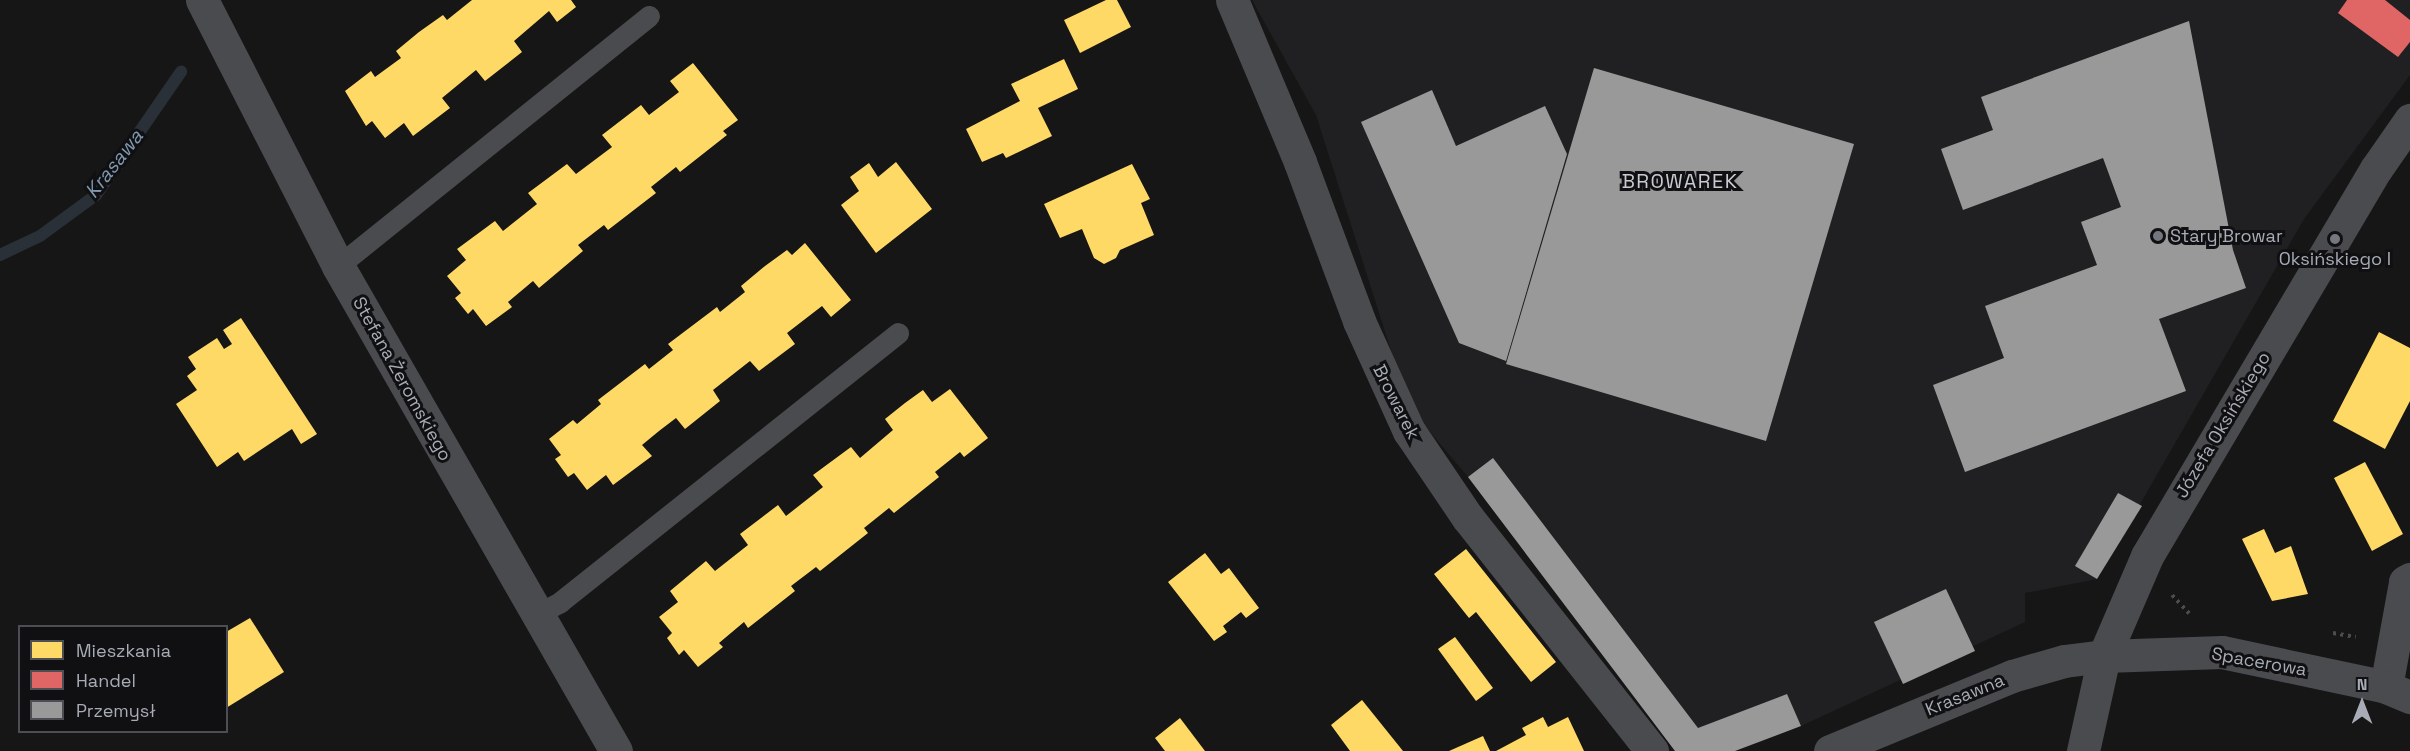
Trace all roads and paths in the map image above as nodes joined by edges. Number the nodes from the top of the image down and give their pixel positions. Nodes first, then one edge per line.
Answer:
1 (202, 0) edge
2 (1232, 0) edge
3 (649, 16) dead end
4 (2410, 120) edge
5 (338, 266) junction
6 (898, 333) dead end
7 (2410, 579) edge
8 (2172, 590) dead end
9 (536, 615) junction
10 (2191, 615) dead end
11 (2329, 633) dead end
12 (2393, 652) junction
13 (2104, 656) junction
14 (2398, 692) edge
15 (616, 751) edge
16 (1652, 751) edge
17 (1830, 751) edge
18 (2083, 751) edge

1 - 5 street, Stefana Żeromskiego
2 - 16 street, Browarek
3 - 5 lane
4 - 13 street, Józefa Oksińskiego
5 - 9 street, Stefana Żeromskiego
6 - 9 lane
7 - 12 street
8 - 10 path
9 - 15 street, Stefana Żeromskiego
11 - 12 path
12 - 14 street
13 - 14 street, Spacerowa
13 - 17 street, Krasawna
13 - 18 street, Józefa Oksińskiego

